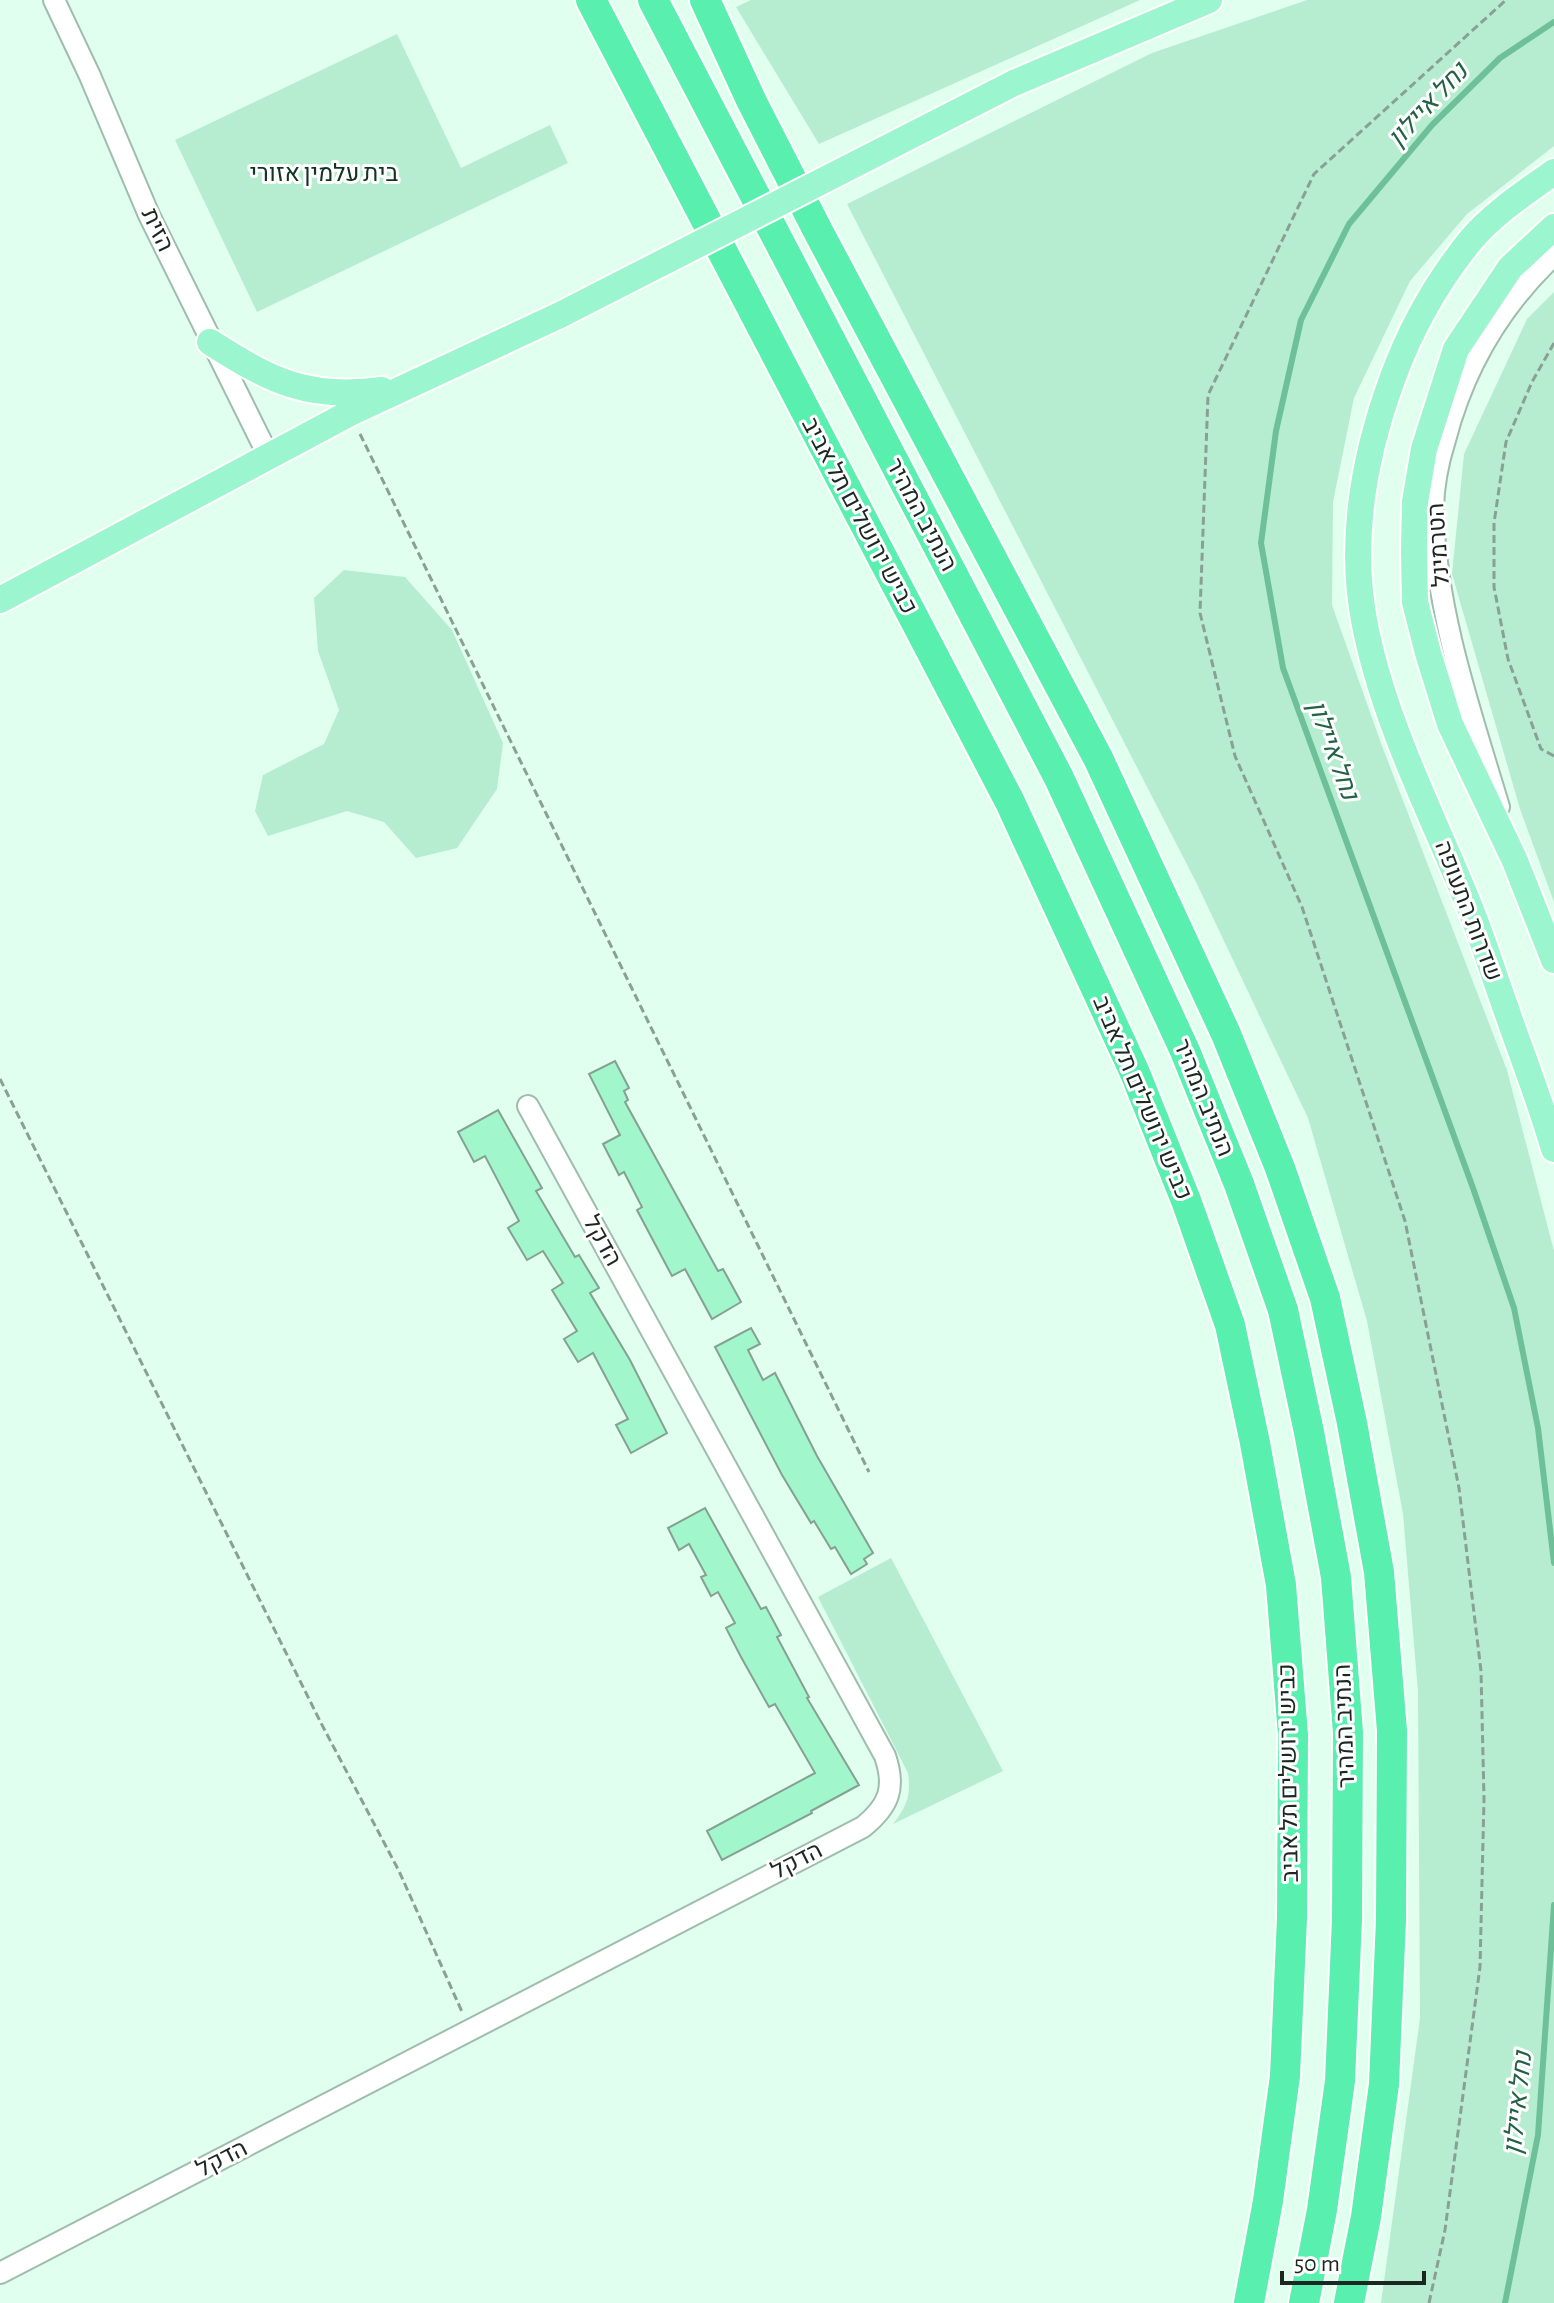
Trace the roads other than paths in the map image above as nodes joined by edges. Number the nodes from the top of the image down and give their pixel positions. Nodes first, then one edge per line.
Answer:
1 (54, 0) edge
2 (591, 0) edge
3 (653, 0) edge
4 (705, 0) edge
5 (1209, 0) edge
6 (1554, 172) edge
7 (1554, 227) edge
8 (1554, 255) edge
9 (210, 342) junction
10 (409, 386) junction
11 (269, 457) junction
12 (0, 600) edge
13 (1515, 861) junction
14 (1554, 960) edge
15 (528, 1106) dead end
16 (1554, 1149) edge
17 (0, 2273) edge
18 (1249, 2303) edge
19 (1304, 2303) edge
20 (1349, 2303) edge

1 - 9 street, הזית
2 - 18 highway, כביש ירושלים תל אביב
3 - 19 highway, הנתיב המהיר
4 - 20 highway
5 - 10 main road, bridge
6 - 16 main road, שדרות התעופה
7 - 13 main road
8 - 13 street, הטרמינל
9 - 10 main road
9 - 11 street, הזית
10 - 11 main road
11 - 12 main road
13 - 14 main road
15 - 17 street, הדקל

